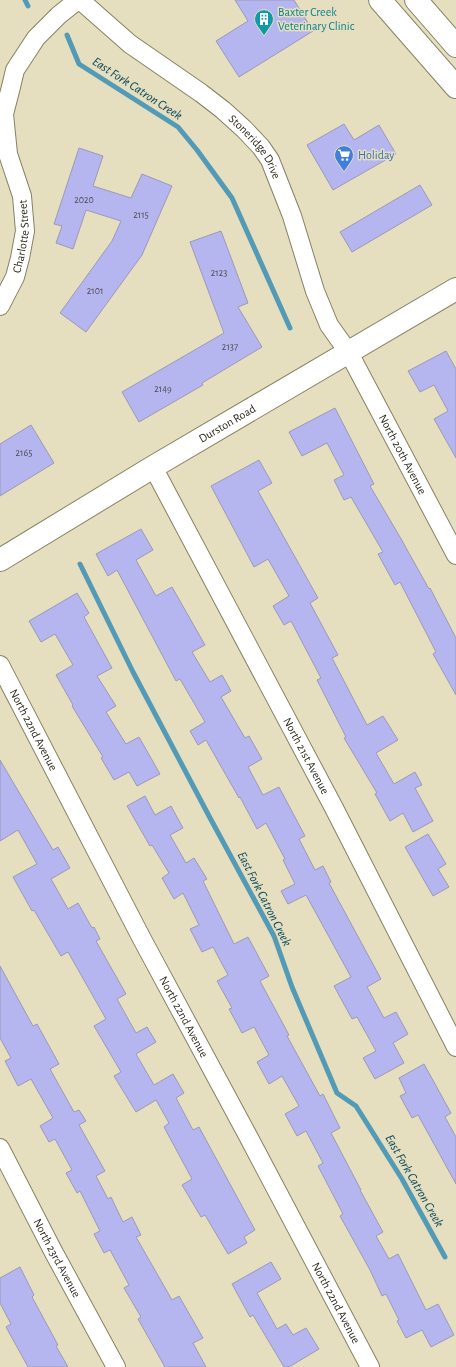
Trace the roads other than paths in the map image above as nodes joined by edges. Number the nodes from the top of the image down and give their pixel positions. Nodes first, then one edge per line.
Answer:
1 (79, 0) edge
2 (380, 0) edge
3 (416, 0) edge
4 (456, 46) edge
5 (456, 87) edge
6 (456, 290) edge
7 (0, 306) edge
8 (349, 353) junction
9 (153, 467) junction
10 (456, 555) edge
11 (0, 560) edge
12 (0, 665) edge
13 (456, 1047) edge
14 (0, 1148) edge
15 (116, 1367) edge
16 (370, 1367) edge

1 - 7 street, Charlotte Street
1 - 8 street, Stoneridge Drive
2 - 5 main road
3 - 4 main road
6 - 8 main road, Durston Road
8 - 9 main road, Durston Road
8 - 10 street, North 20th Avenue
9 - 11 main road, Durston Road
9 - 13 street, North 21st Avenue
12 - 16 street, North 22nd Avenue
14 - 15 street, North 23rd Avenue

